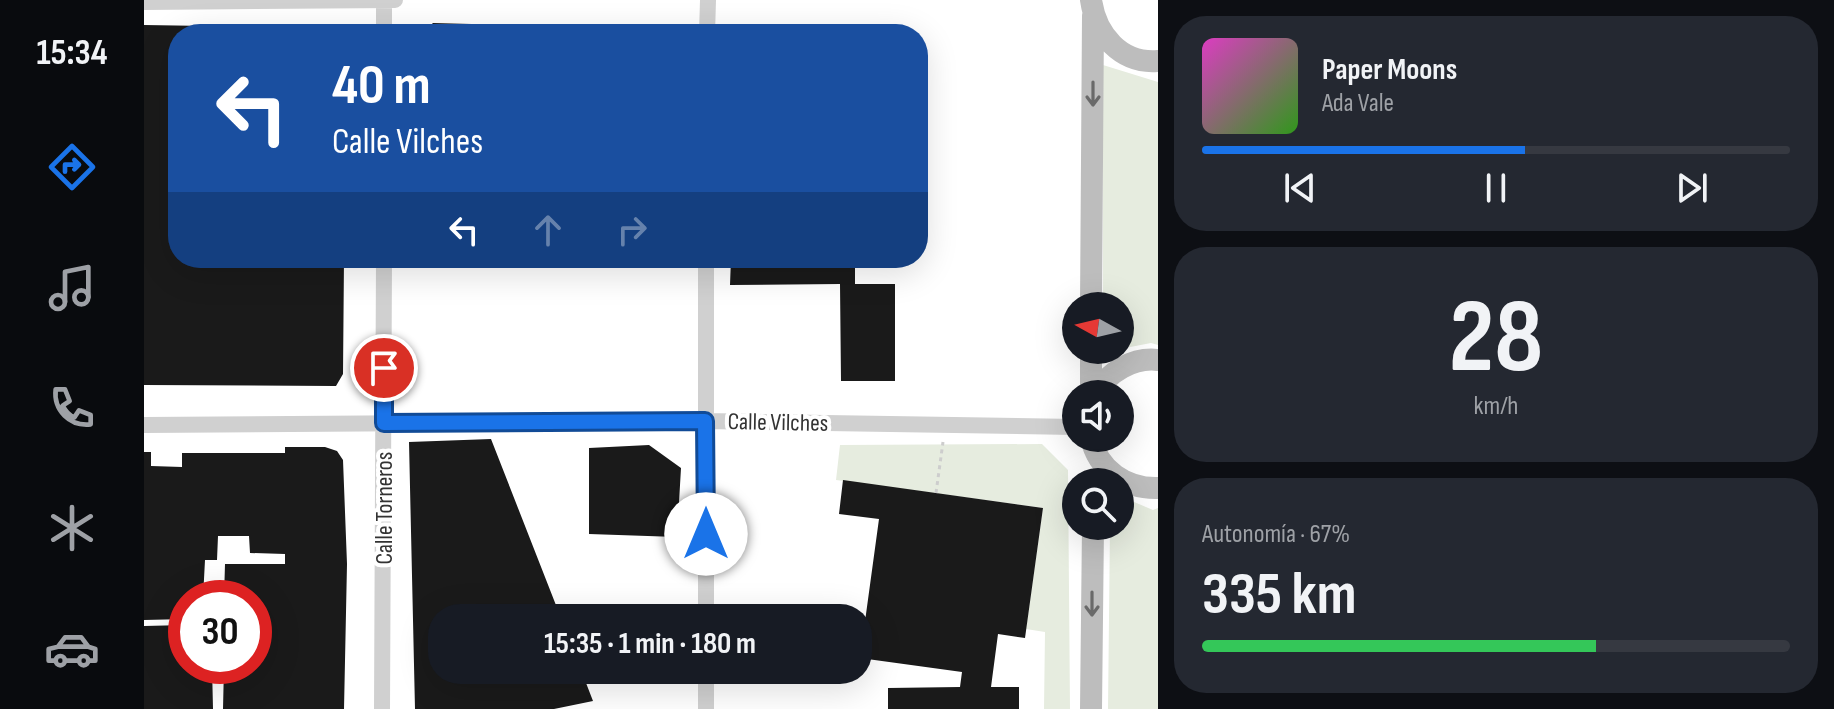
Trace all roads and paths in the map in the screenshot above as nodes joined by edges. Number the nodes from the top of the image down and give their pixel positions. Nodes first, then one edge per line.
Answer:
1 (384, 0) edge
2 (395, 0) edge
3 (708, 0) edge
4 (144, 2) edge
5 (1092, 8) edge
6 (384, 24) edge
7 (707, 24) edge
8 (1158, 61) edge
9 (384, 268) edge
10 (706, 268) edge
11 (1091, 292) edge
12 (1158, 360) edge
13 (1107, 380) edge
14 (705, 421) junction
15 (384, 423) junction
16 (144, 425) edge
17 (946, 425) junction
18 (1062, 427) edge
19 (1097, 452) edge
20 (1158, 488) edge
21 (936, 493) dead end
22 (1093, 540) edge
23 (706, 604) edge
24 (706, 684) edge
25 (382, 709) edge
26 (706, 709) edge
27 (1091, 709) edge

1 - 2 street
1 - 4 street
1 - 6 street
3 - 7 street
5 - 8 street
5 -> 11 street
9 - 15 street, Calle Torneros
10 - 14 street
12 - 13 street
14 - 15 street, Calle Vilches
14 - 17 street, Calle Vilches
14 - 23 street
15 - 16 street, Calle Vilches
15 - 25 street, Calle Torneros
17 - 18 street, Calle Vilches
17 - 21 path
19 - 20 street
22 -> 27 street
24 - 26 street

